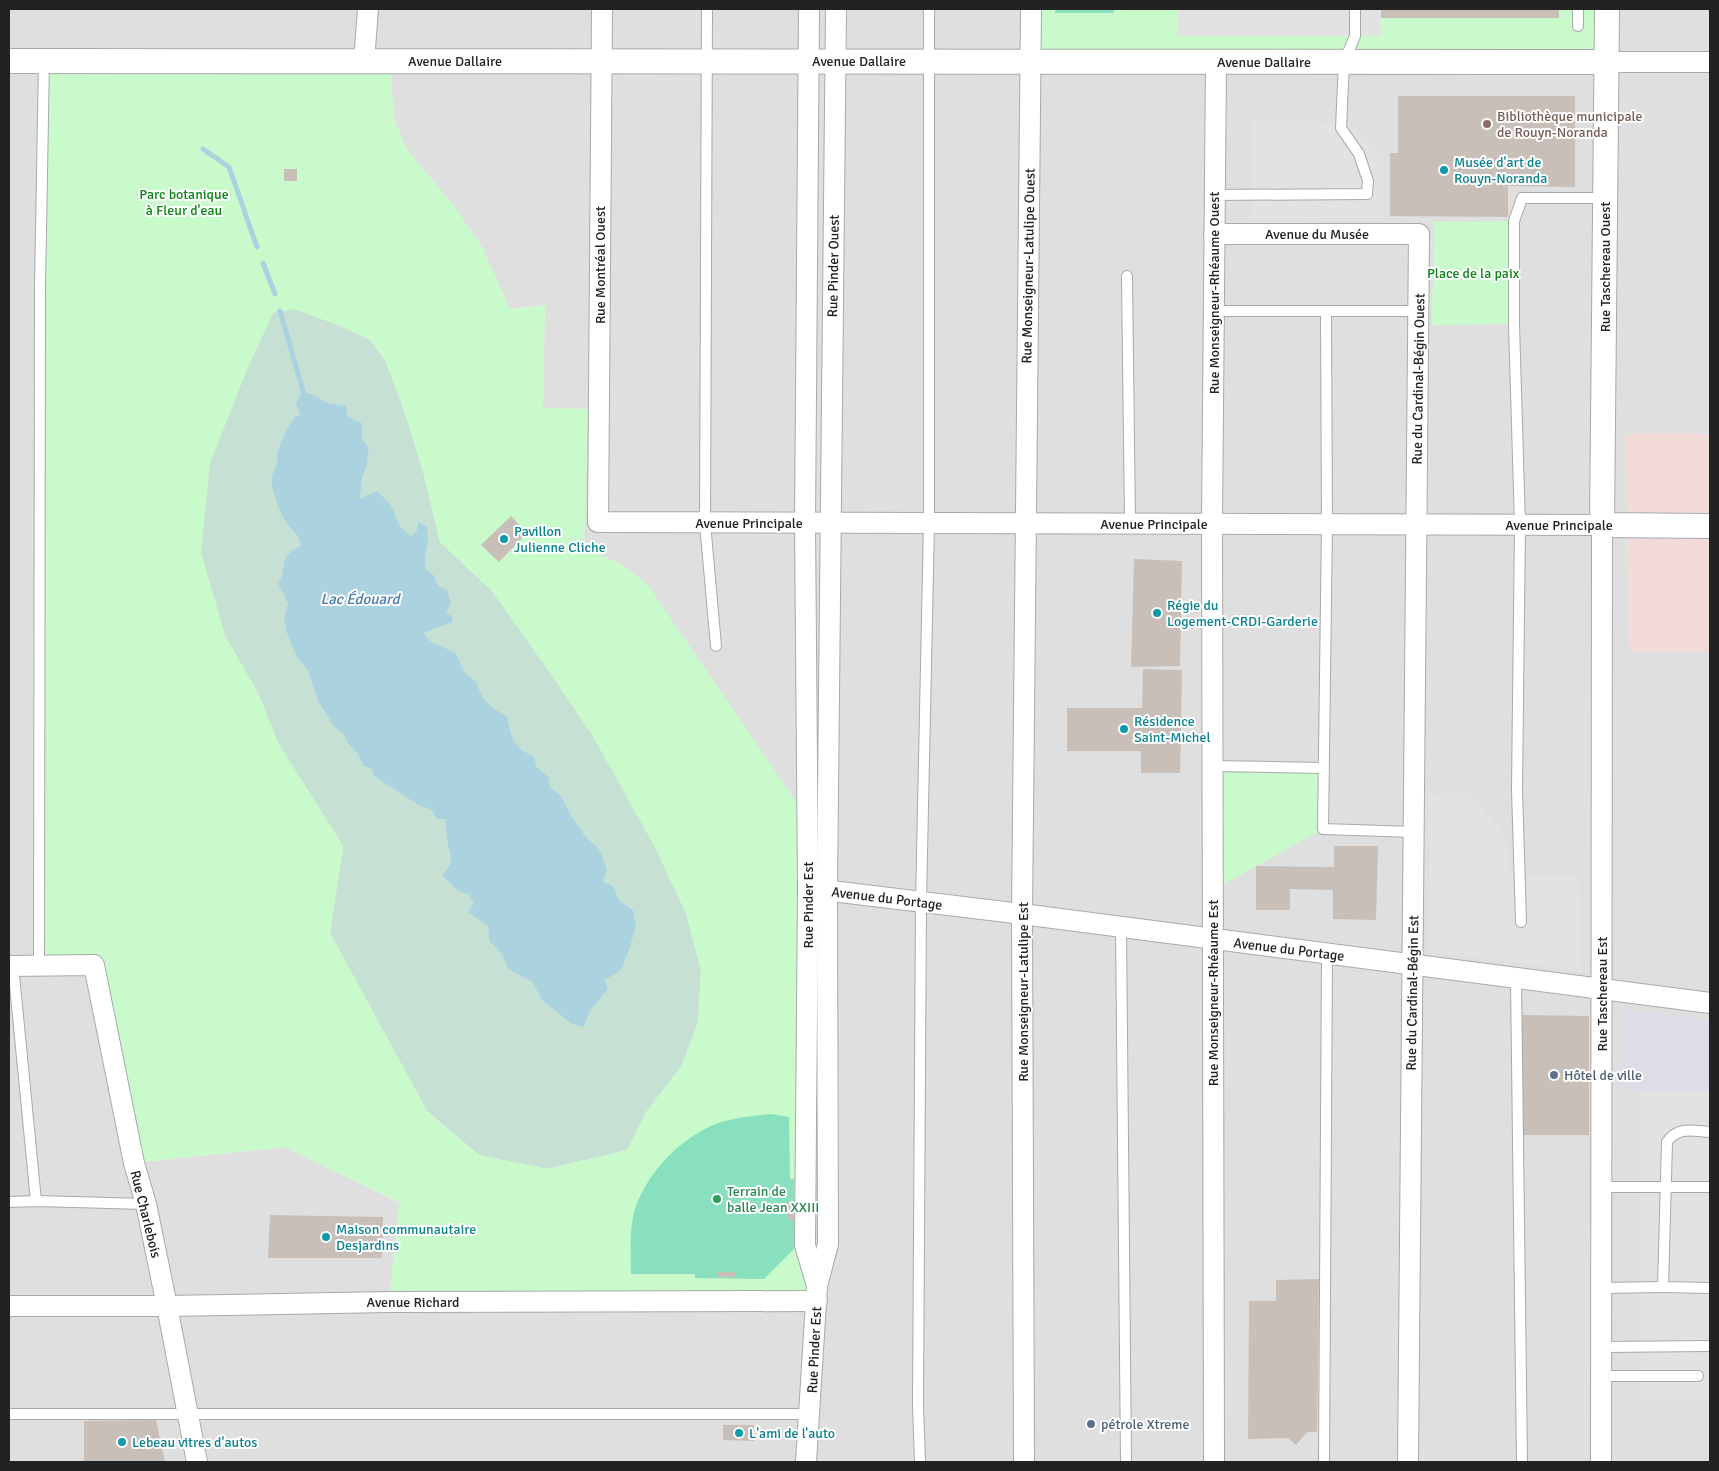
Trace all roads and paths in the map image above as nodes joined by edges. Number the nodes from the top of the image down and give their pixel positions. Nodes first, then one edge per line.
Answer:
1 (368, 9) edge
2 (602, 9) edge
3 (707, 9) edge
4 (808, 9) edge
5 (836, 9) edge
6 (929, 9) edge
7 (1030, 9) edge
8 (1355, 9) edge
9 (1578, 9) edge
10 (1607, 9) edge
11 (1578, 26) dead end
12 (44, 60) junction
13 (364, 60) junction
14 (9, 61) edge
15 (601, 61) junction
16 (808, 61) junction
17 (836, 61) junction
18 (930, 61) junction
19 (1031, 61) junction
20 (1216, 61) junction
21 (707, 62) junction
22 (1344, 62) junction
23 (1606, 62) junction
24 (1710, 62) edge
25 (1214, 195) junction
26 (1605, 198) junction
27 (1214, 234) junction
28 (1419, 234) joint
29 (1127, 276) dead end
30 (1214, 311) junction
31 (1326, 311) junction
32 (1418, 311) junction
33 (598, 522) joint
34 (705, 523) junction
35 (805, 523) junction
36 (831, 523) junction
37 (929, 523) junction
38 (1025, 523) junction
39 (1130, 523) junction
40 (1212, 524) junction
41 (1327, 524) junction
42 (1416, 525) junction
43 (1520, 525) junction
44 (1602, 525) junction
45 (1710, 526) edge
46 (716, 646) dead end
47 (1212, 766) junction
48 (1324, 768) junction
49 (1414, 832) junction
50 (818, 890) junction
51 (921, 902) junction
52 (1022, 914) junction
53 (1521, 922) dead end
54 (1121, 927) junction
55 (1213, 939) junction
56 (1327, 954) junction
57 (1412, 964) junction
58 (11, 966) edge
59 (39, 966) junction
60 (1516, 979) junction
61 (1602, 990) junction
62 (1710, 1003) edge
63 (1710, 1132) edge
64 (1602, 1187) junction
65 (1665, 1187) junction
66 (1710, 1187) edge
67 (36, 1201) junction
68 (9, 1202) edge
69 (146, 1204) junction
70 (1664, 1287) junction
71 (1602, 1288) junction
72 (1710, 1288) edge
73 (817, 1294) junction
74 (9, 1306) edge
75 (167, 1306) junction
76 (1710, 1346) edge
77 (1602, 1347) junction
78 (1602, 1376) junction
79 (1698, 1376) dead end
80 (9, 1414) edge
81 (187, 1414) junction
82 (810, 1414) junction
83 (197, 1462) edge
84 (806, 1462) edge
85 (816, 1462) edge
86 (920, 1462) edge
87 (1024, 1462) edge
88 (1126, 1462) edge
89 (1214, 1462) edge
90 (1324, 1462) edge
91 (1408, 1462) edge
92 (1522, 1462) edge
93 (1601, 1462) edge

1 - 13 street
2 - 15 street, Rue Montréal Ouest
3 - 21 lane
4 - 16 street, Rue Pinder Ouest
5 - 17 street, Rue Pinder Ouest
6 - 18 lane
7 - 19 street, Rue Monseigneur-Latulipe Ouest
8 - 22 lane
9 - 11 lane
10 - 23 street, Rue Taschereau Ouest
12 - 13 street, Avenue Dallaire
12 - 14 street, Avenue Dallaire
12 - 59 lane
13 - 15 street, Avenue Dallaire
15 - 21 street, Avenue Dallaire
15 - 33 street, Rue Montréal Ouest
16 - 17 street, Avenue Dallaire
16 - 21 street, Avenue Dallaire
16 - 35 street, Rue Pinder Ouest
17 - 18 street, Avenue Dallaire
17 - 36 street, Rue Pinder Ouest
18 - 19 street, Avenue Dallaire
18 - 37 lane
19 - 20 street, Avenue Dallaire
19 - 38 street, Rue Monseigneur-Latulipe Ouest
20 - 22 street, Avenue Dallaire
20 - 25 street, Rue Monseigneur-Rhéaume Ouest
21 - 34 lane
22 - 23 street, Avenue Dallaire
22 - 25 lane
23 - 24 street, Avenue Dallaire
23 - 26 street, Rue Taschereau Ouest
25 - 27 street, Rue Monseigneur-Rhéaume Ouest
26 - 43 lane
26 - 44 street, Rue Taschereau Ouest
27 - 28 street, Avenue du Musée
27 - 30 street, Rue Monseigneur-Rhéaume Ouest
28 - 32 street, Rue du Cardinal-Bégin Ouest
29 - 39 lane
30 - 31 lane
30 - 40 street, Rue Monseigneur-Rhéaume Ouest
31 - 32 lane
31 - 41 lane
32 - 42 street, Rue du Cardinal-Bégin Ouest
33 - 34 street, Avenue Principale
34 - 35 street, Avenue Principale
34 - 46 lane
35 - 36 street, Avenue Principale
35 - 50 street, Rue Pinder Est
36 - 37 street, Avenue Principale
36 - 50 street, Rue Pinder Est
37 - 38 street, Avenue Principale
37 - 51 lane
38 - 39 street, Avenue Principale
38 - 52 street, Rue Monseigneur-Latulipe Est
39 - 40 street, Avenue Principale
40 - 41 street, Avenue Principale
40 - 47 street, Rue Monseigneur-Rhéaume Est
41 - 42 street, Avenue Principale
41 - 48 lane
42 - 43 street, Avenue Principale
42 - 49 street, Rue du Cardinal-Bégin Est
43 - 44 street, Avenue Principale
43 - 53 lane
44 - 45 street, Avenue Principale
44 - 61 street, Rue Taschereau Est
47 - 48 lane
47 - 55 street, Rue Monseigneur-Rhéaume Est
48 - 49 lane
49 - 57 street, Rue du Cardinal-Bégin Est
50 - 51 street, Avenue du Portage
50 - 73 street, Rue Pinder Est
51 - 52 street, Avenue du Portage
51 - 86 lane
52 - 54 street, Avenue du Portage
52 - 87 street, Rue Monseigneur-Latulipe Est
54 - 55 street, Avenue du Portage
54 - 88 lane
55 - 56 street, Avenue du Portage
55 - 89 street, Rue Monseigneur-Rhéaume Est
56 - 57 street, Avenue du Portage
56 - 90 lane
57 - 60 street, Avenue du Portage
57 - 91 street, Rue du Cardinal-Bégin Est
58 - 59 street
58 - 67 lane
59 - 69 street, Rue Charlebois
60 - 61 street, Avenue du Portage
60 - 92 lane
61 - 62 street, Avenue du Portage
61 - 64 street, Rue Taschereau Est
63 - 65 lane
64 - 65 lane
64 - 71 street, Rue Taschereau Est
65 - 66 lane
65 - 70 lane
67 - 68 lane
67 - 69 lane
69 - 75 street, Rue Charlebois
70 - 71 lane
70 - 72 lane
71 - 77 street, Rue Taschereau Est
73 - 75 street, Avenue Richard
73 - 82 street, Rue Pinder Est
74 - 75 street, Avenue Richard
75 - 81 street, Rue Charlebois
76 - 77 lane
77 - 78 street, Rue Taschereau Est
78 - 79 lane
78 - 93 street, Rue Taschereau Est
80 - 81 lane
81 - 82 lane
81 - 83 street, Rue Charlebois
82 - 84 street, Rue Pinder Est
82 - 85 street, Rue Pinder Est

